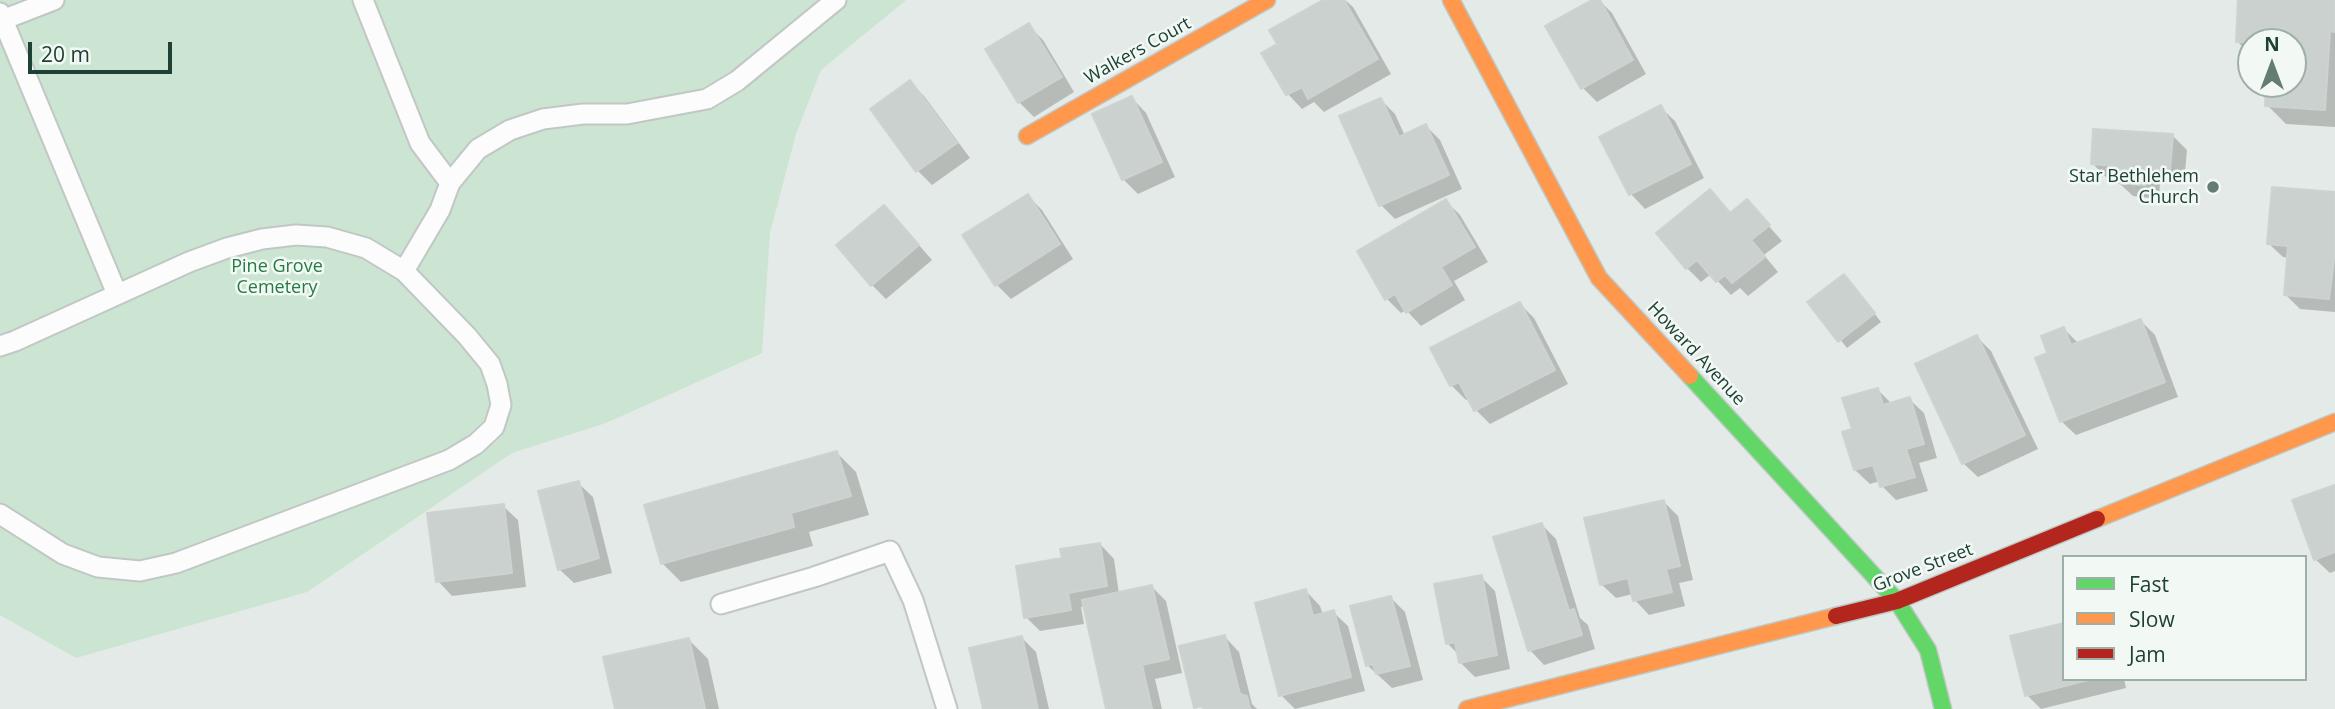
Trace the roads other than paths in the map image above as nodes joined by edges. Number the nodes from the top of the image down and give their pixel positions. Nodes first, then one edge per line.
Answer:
1 (54, 0) edge
2 (363, 0) edge
3 (836, 0) edge
4 (1268, 0) edge
5 (1451, 0) edge
6 (1, 18) edge
7 (1027, 136) dead end
8 (450, 183) junction
9 (404, 271) junction
10 (117, 295) junction
11 (0, 346) edge
12 (2335, 422) edge
13 (0, 514) edge
14 (1897, 601) junction
15 (721, 604) dead end
16 (947, 709) edge
17 (1467, 709) edge
18 (1943, 709) edge

1 - 6 lane
2 - 8 lane
3 - 8 lane
4 - 7 street, Walkers Court
5 - 14 street, Howard Avenue
6 - 10 lane
8 - 9 lane
9 - 10 lane
9 - 13 lane
10 - 11 lane
12 - 14 street, Grove Street
14 - 17 street, Grove Street
14 - 18 street, Howard Avenue
15 - 16 lane

